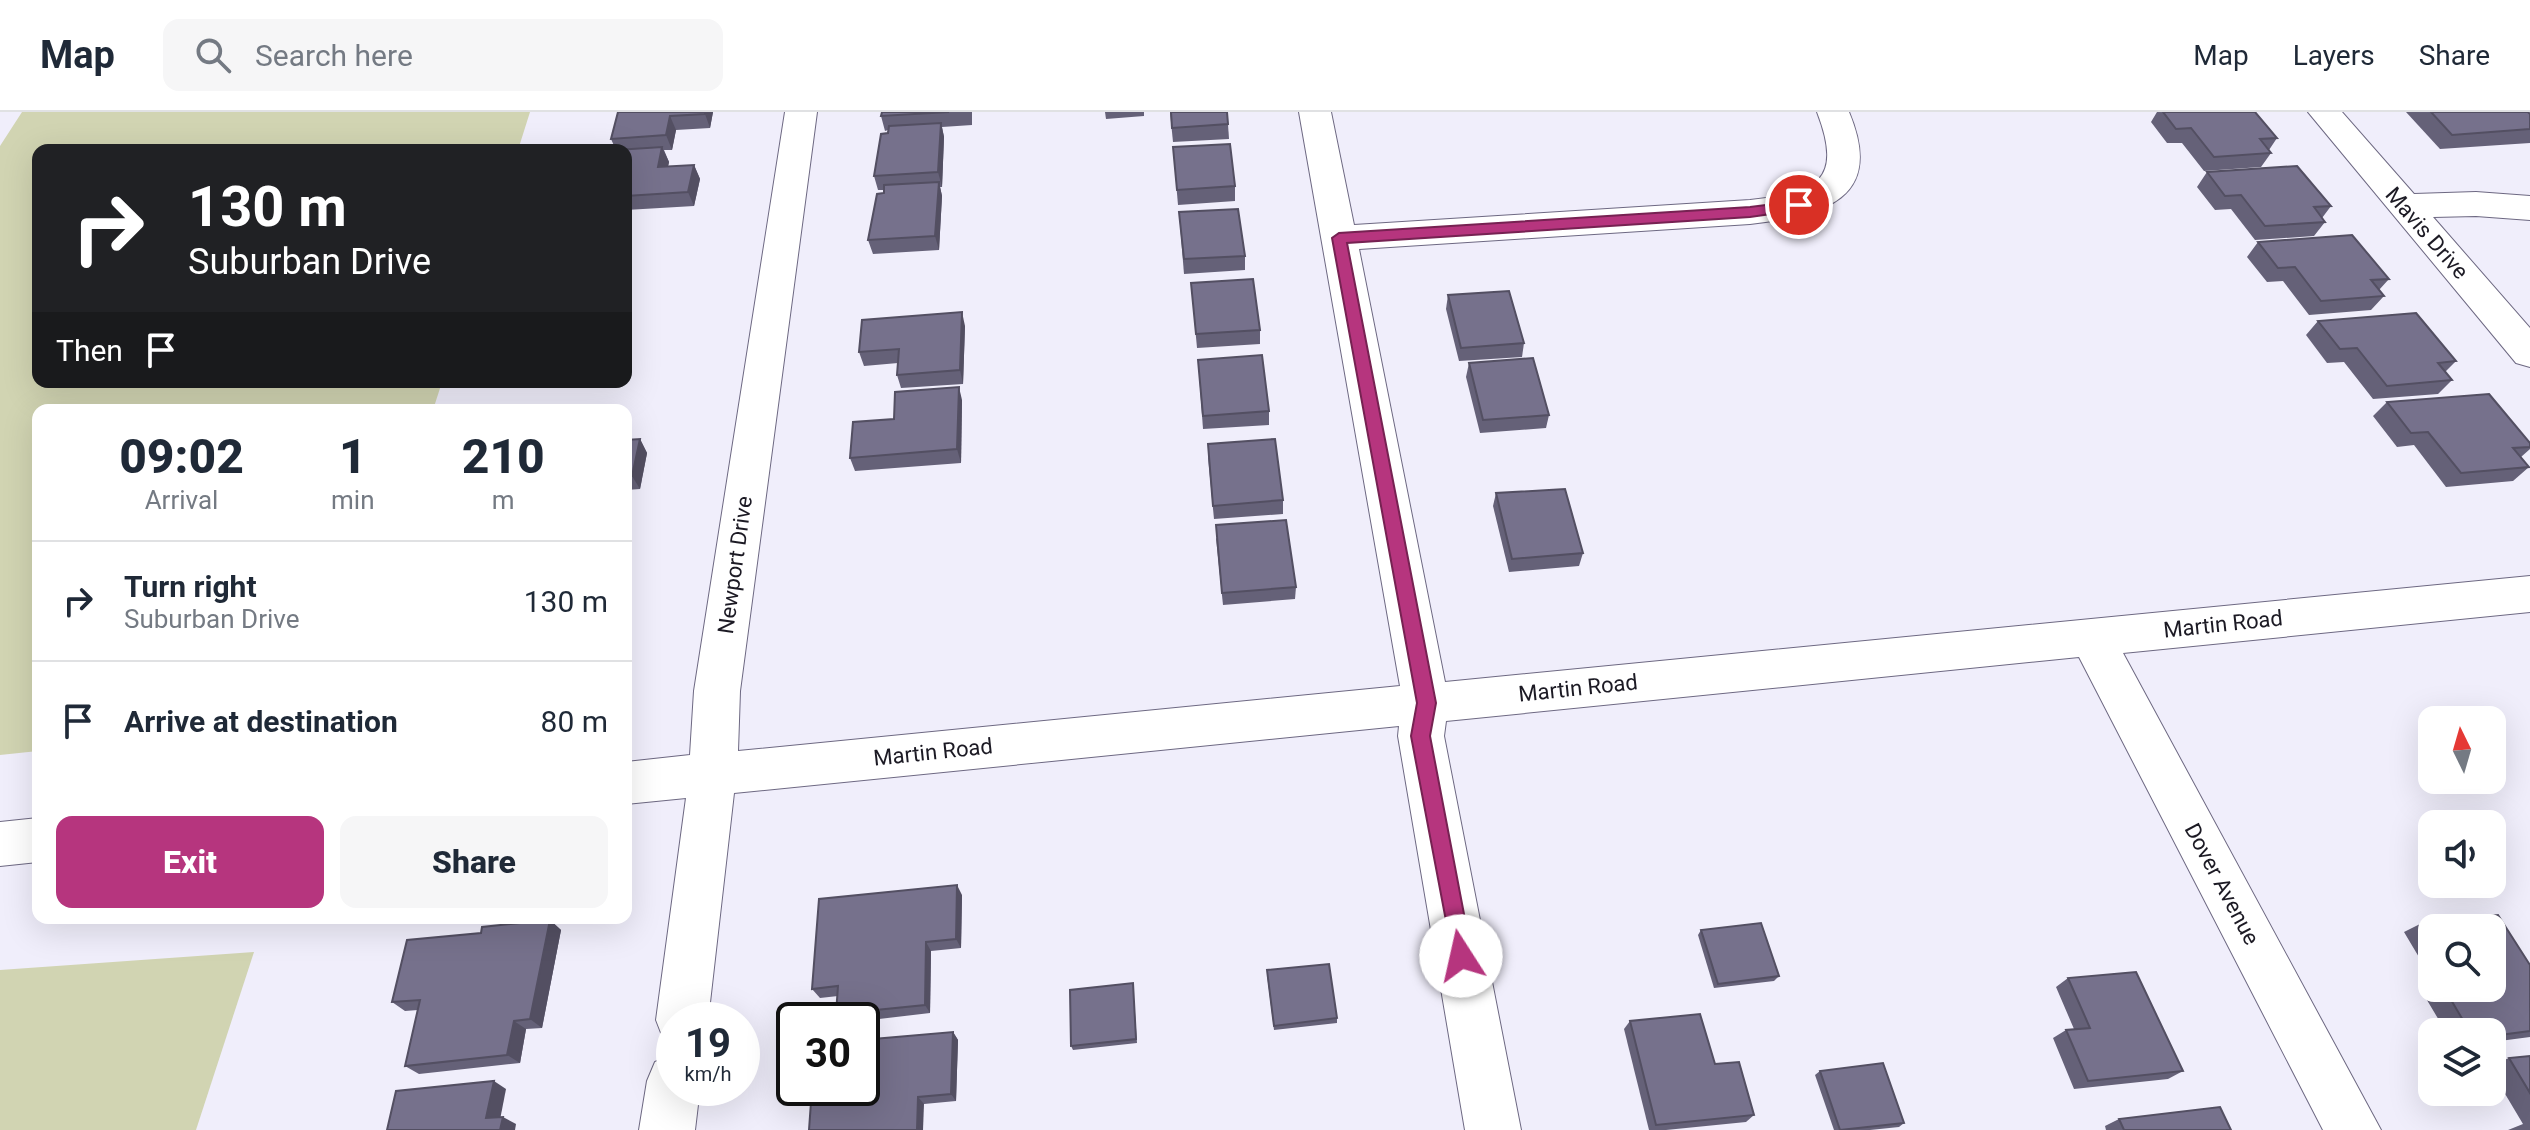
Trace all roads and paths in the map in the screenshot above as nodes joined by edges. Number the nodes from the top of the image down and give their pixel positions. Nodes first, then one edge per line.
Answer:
1 (801, 112) edge
2 (1315, 112) edge
3 (1833, 112) edge
4 (2324, 112) edge
5 (2404, 206) junction
6 (2530, 208) edge
7 (1339, 238) junction
8 (2530, 353) edge
9 (2530, 594) edge
10 (2091, 637) junction
11 (1426, 703) junction
12 (713, 774) junction
13 (632, 782) edge
14 (32, 841) edge
15 (0, 844) edge
16 (684, 1002) edge
17 (670, 1106) edge
18 (667, 1130) edge
19 (1493, 1130) edge
20 (2353, 1130) edge

1 - 12 street, Newport Drive
2 - 7 street
3 - 7 street
4 - 5 street, Mavis Drive
5 - 6 street
5 - 8 street, Mavis Drive
7 - 11 street
9 - 10 street, Martin Road
10 - 11 street, Martin Road
10 - 20 street, Dover Avenue
11 - 12 street, Martin Road
11 - 19 street
12 - 13 street, Martin Road
12 - 16 street, Newport Drive
14 - 15 street
17 - 18 street

